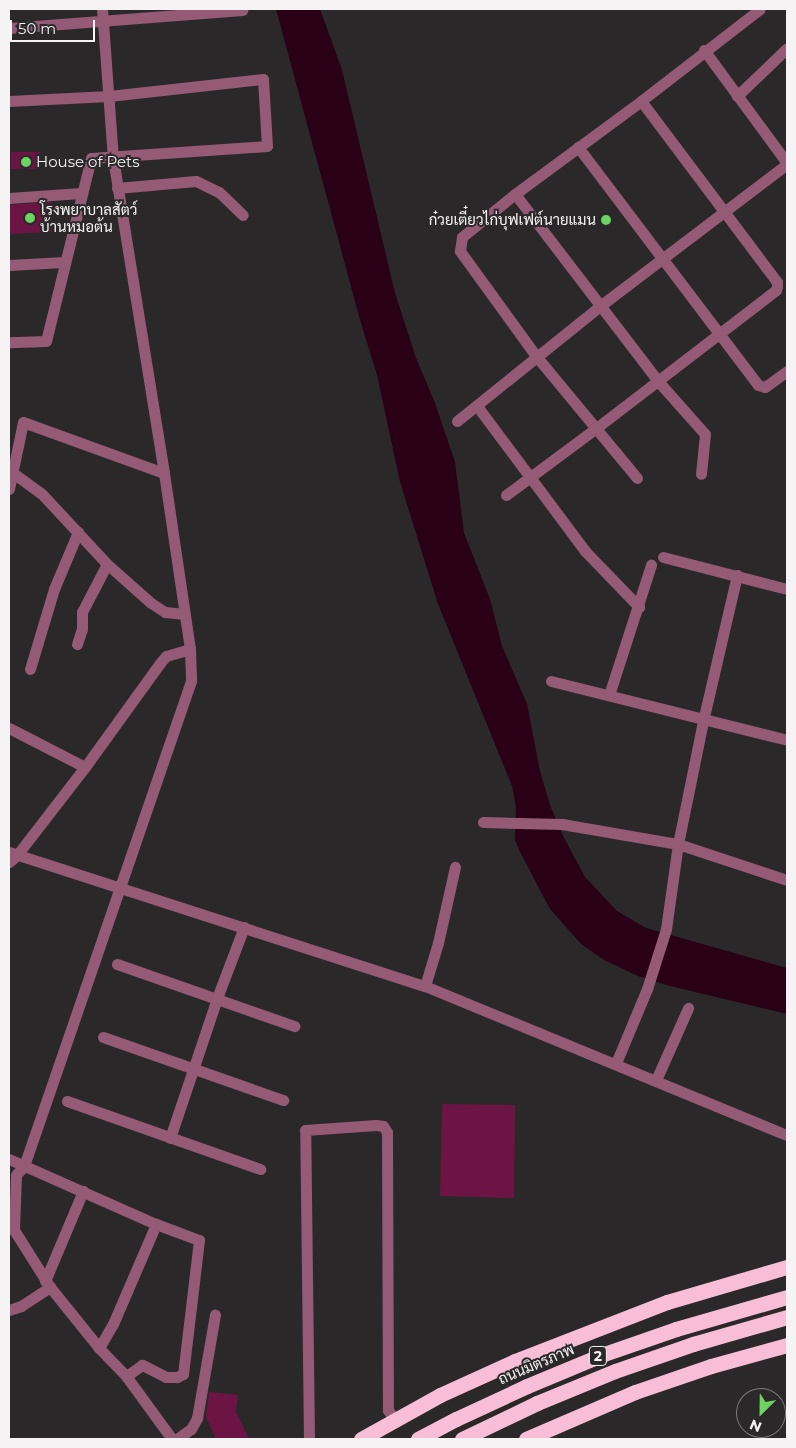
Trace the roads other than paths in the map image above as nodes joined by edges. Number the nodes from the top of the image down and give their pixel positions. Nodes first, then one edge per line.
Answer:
1 (102, 9) edge
2 (760, 9) edge
3 (242, 10) edge
4 (103, 22) junction
5 (9, 28) edge
6 (787, 48) edge
7 (704, 50) junction
8 (109, 96) junction
9 (737, 96) junction
10 (9, 101) edge
11 (641, 101) junction
12 (578, 147) junction
13 (113, 158) junction
14 (786, 159) edge
15 (117, 188) junction
16 (81, 193) junction
17 (515, 194) junction
18 (9, 198) edge
19 (726, 213) junction
20 (243, 215) dead end
21 (662, 260) junction
22 (64, 262) junction
23 (9, 265) edge
24 (600, 306) junction
25 (718, 333) junction
26 (9, 342) edge
27 (536, 356) junction
28 (787, 370) edge
29 (657, 380) junction
30 (477, 406) junction
31 (457, 421) dead end
32 (595, 429) junction
33 (11, 473) edge
34 (164, 473) junction
35 (701, 474) dead end
36 (530, 478) junction
37 (637, 478) dead end
38 (9, 488) edge
39 (506, 495) dead end
40 (78, 532) junction
41 (663, 557) dead end
42 (107, 564) junction
43 (651, 565) dead end
44 (737, 575) junction
45 (787, 589) edge
46 (639, 607) junction
47 (185, 614) junction
48 (77, 644) dead end
49 (190, 649) junction
50 (30, 669) dead end
51 (551, 681) dead end
52 (609, 695) junction
53 (703, 721) junction
54 (9, 728) edge
55 (787, 740) edge
56 (85, 767) junction
57 (483, 822) dead end
58 (678, 844) junction
59 (12, 857) edge
60 (454, 867) dead end
61 (787, 880) edge
62 (120, 887) junction
63 (244, 927) junction
64 (117, 964) dead end
65 (425, 986) junction
66 (217, 998) junction
67 (688, 1008) dead end
68 (294, 1026) dead end
69 (103, 1037) dead end
70 (616, 1063) junction
71 (193, 1068) junction
72 (656, 1080) junction
73 (283, 1100) dead end
74 (67, 1101) dead end
75 (787, 1135) edge
76 (170, 1138) junction
77 (9, 1160) edge
78 (24, 1166) junction
79 (260, 1169) dead end
80 (83, 1191) junction
81 (156, 1224) junction
82 (787, 1267) edge
83 (48, 1284) junction
84 (787, 1297) edge
85 (9, 1310) edge
86 (215, 1315) dead end
87 (787, 1317) edge
88 (787, 1345) edge
89 (99, 1348) junction
90 (126, 1376) junction
91 (395, 1420) junction
92 (172, 1439) edge
93 (177, 1439) edge
94 (309, 1439) edge
95 (361, 1439) edge
96 (418, 1439) edge
97 (462, 1439) edge
98 (526, 1439) edge

1 - 4 street
2 - 7 street
3 - 4 street
4 - 5 street
4 - 8 street
6 - 9 street
7 - 9 street
7 - 11 street
8 - 10 street
8 - 13 street
8 - 13 street
9 - 14 street
11 - 12 street
11 - 19 street
12 - 17 street
12 - 21 street
13 - 15 street
13 - 16 street
14 - 19 street
15 - 20 street
15 - 34 street
16 - 18 street
16 - 22 street
17 - 24 street
17 - 27 street
19 - 21 street
19 - 25 street
21 - 24 street
21 - 25 street
22 - 23 street
22 - 26 street
24 - 27 street
24 - 29 street
25 - 28 street
25 - 29 street
27 - 30 street
27 - 32 street
29 - 32 street
29 - 35 street
30 - 31 street
30 - 36 street
32 - 36 street
32 - 37 street
33 - 34 street
33 - 38 street
33 - 40 street
34 - 47 street
36 - 39 street
36 - 46 street
40 - 42 street
40 - 50 street
41 - 44 street
42 - 47 street
42 - 48 street
43 - 46 street
44 - 45 street
44 - 53 street
46 - 52 street
47 - 49 street
49 - 56 street
49 - 62 street
51 - 52 street
52 - 53 street
53 - 55 street
53 - 58 street
54 - 56 street
56 - 59 street
57 - 58 street
58 - 61 street
58 - 70 street
59 - 62 street
60 - 65 street
62 - 63 street
62 - 78 street
63 - 65 street
63 - 66 street
64 - 66 street
65 - 70 street
66 - 68 street
66 - 71 street
67 - 72 street
69 - 71 street
70 - 72 street
71 - 73 street
71 - 76 street
72 - 75 street
74 - 76 street
76 - 79 street
77 - 78 street
78 - 80 street
78 - 83 street
80 - 81 street
80 - 83 street
81 - 89 street
81 - 90 street
82 - 91 highway
83 - 85 street
83 - 89 street
84 - 96 highway, ถนนมิตรภาพ / 2
86 - 93 street
87 - 97 highway, 2
88 - 98 highway
89 - 90 street
90 - 92 street
91 - 94 street
91 - 95 highway

